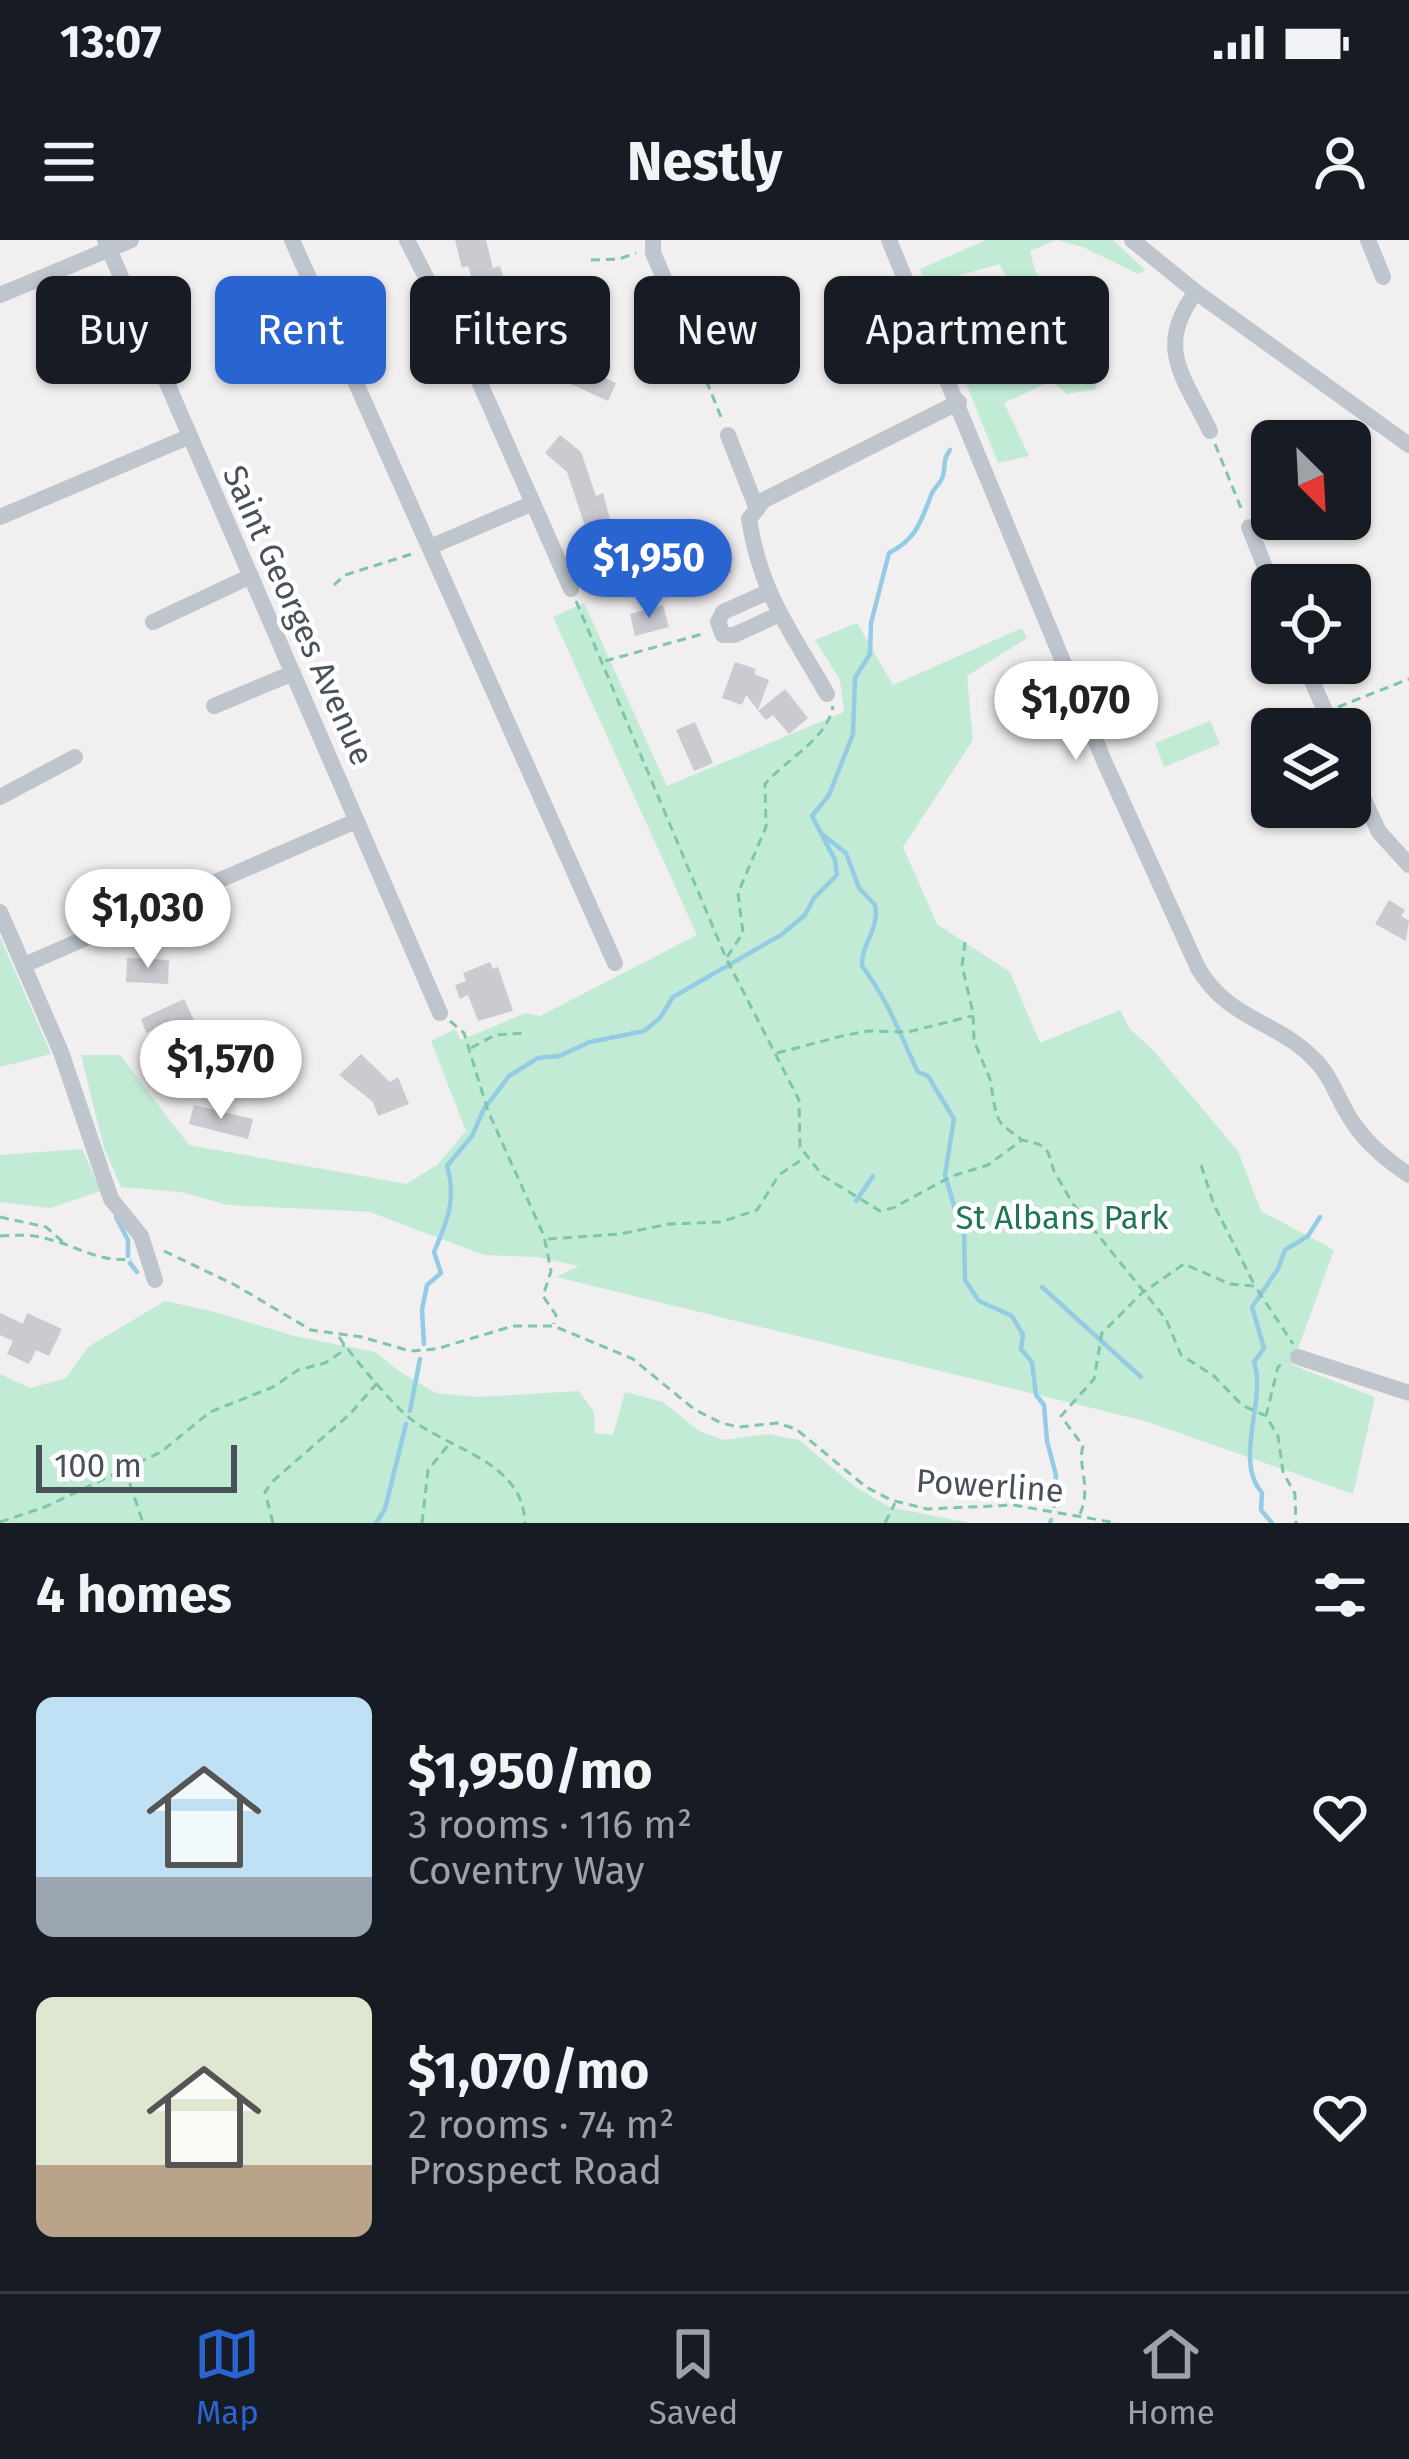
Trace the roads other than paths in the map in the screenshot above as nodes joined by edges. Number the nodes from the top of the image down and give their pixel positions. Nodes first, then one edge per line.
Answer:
1 (292, 240) edge
2 (407, 240) edge
3 (889, 240) edge
4 (1132, 240) edge
5 (1368, 240) edge
6 (121, 242) edge
7 (653, 242) edge
8 (425, 276) edge
9 (663, 276) edge
10 (1383, 277) dead end
11 (1196, 292) junction
12 (0, 295) edge
13 (480, 384) edge
14 (958, 402) junction
15 (1210, 431) road end
16 (728, 435) road end
17 (188, 437) junction
18 (1409, 446) edge
19 (532, 503) junction
20 (757, 509) junction
21 (0, 517) edge
22 (1249, 527) road end
23 (430, 547) junction
24 (1264, 564) edge
25 (251, 576) junction
26 (571, 589) road end
27 (767, 592) junction
28 (778, 615) junction
29 (153, 622) dead end
30 (293, 673) junction
31 (827, 694) road end
32 (214, 706) dead end
33 (75, 757) dead end
34 (0, 797) edge
35 (1371, 815) edge
36 (356, 821) junction
37 (1409, 866) edge
38 (0, 912) edge
39 (615, 963) dead end
40 (24, 965) junction
41 (440, 1012) road end
42 (1409, 1175) edge
43 (155, 1280) dead end
44 (1298, 1357) road end
45 (1409, 1393) edge

1 - 23 street
2 - 8 street
3 - 14 street
4 - 11 street
5 - 10 street
6 - 12 street
6 - 17 street, Saint Georges Avenue
7 - 9 street
11 - 15 street
11 - 18 street
13 - 19 street
14 - 20 street
14 - 42 street
16 - 20 street
17 - 21 street
17 - 25 street, Saint Georges Avenue
19 - 23 street
19 - 26 street
20 - 27 street
22 - 24 street
23 - 39 street
25 - 29 street
25 - 30 street, Saint Georges Avenue
27 - 28 street
27 - 28 street
28 - 31 street
30 - 32 street
30 - 36 street, Saint Georges Avenue
33 - 34 street
35 - 37 street
36 - 40 street
36 - 41 street, Saint Georges Avenue
38 - 40 street
40 - 43 street
44 - 45 street

